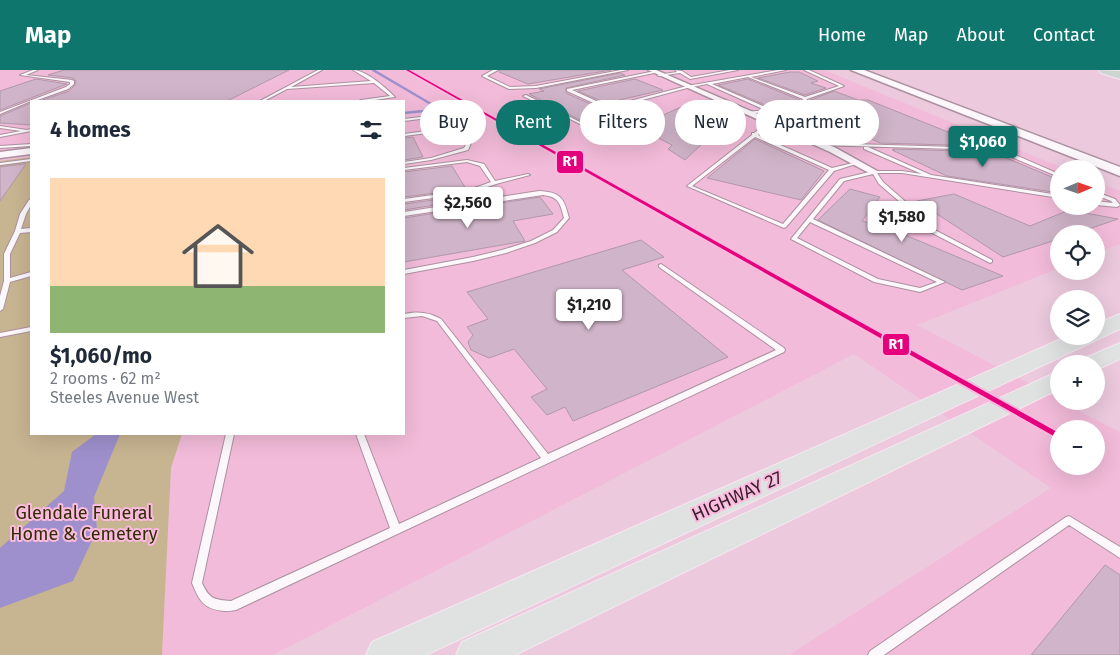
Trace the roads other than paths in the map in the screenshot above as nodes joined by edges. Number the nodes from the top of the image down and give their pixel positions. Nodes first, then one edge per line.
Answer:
1 (36, 70) edge
2 (320, 70) edge
3 (355, 70) edge
4 (495, 70) edge
5 (626, 70) edge
6 (736, 70) edge
7 (784, 70) edge
8 (806, 70) edge
9 (856, 70) edge
10 (1105, 70) edge
11 (679, 71) edge
12 (654, 72) edge
13 (1120, 75) edge
14 (748, 76) junction
15 (375, 82) junction
16 (707, 83) junction
17 (687, 87) junction
18 (287, 88) junction
19 (525, 96) dead end
20 (805, 98) joint
21 (35, 100) edge
22 (264, 100) edge
23 (369, 100) edge
24 (590, 100) edge
25 (638, 100) edge
26 (30, 102) edge
27 (756, 104) edge
28 (0, 113) edge
29 (756, 113) edge
30 (748, 114) junction
31 (756, 117) edge
32 (405, 120) edge
33 (580, 123) edge
34 (0, 127) edge
35 (30, 130) edge
36 (756, 132) edge
37 (19, 133) junction
38 (753, 134) junction
39 (0, 136) edge
40 (405, 136) edge
41 (30, 145) edge
42 (468, 145) edge
43 (820, 145) edge
44 (859, 145) joint
45 (0, 146) edge
46 (30, 151) edge
47 (0, 155) edge
48 (30, 160) edge
49 (405, 163) edge
50 (857, 163) junction
51 (0, 164) edge
52 (405, 169) edge
53 (832, 170) junction
54 (874, 172) junction
55 (1050, 172) edge
56 (1120, 172) edge
57 (528, 175) dead end
58 (934, 177) junction
59 (494, 183) junction
60 (1050, 196) edge
61 (1105, 196) edge
62 (405, 201) edge
63 (30, 203) edge
64 (1105, 204) edge
65 (405, 214) edge
66 (810, 220) junction
67 (30, 230) edge
68 (18, 231) junction
69 (4, 255) edge
70 (990, 261) dead end
71 (661, 266) dead end
72 (405, 272) edge
73 (30, 274) edge
74 (7, 281) junction
75 (0, 309) edge
76 (405, 316) edge
77 (1120, 321) edge
78 (1105, 328) edge
79 (30, 329) edge
80 (0, 335) edge
81 (1069, 345) edge
82 (1120, 350) edge
83 (1105, 357) edge
84 (1050, 383) edge
85 (230, 435) edge
86 (360, 435) edge
87 (547, 459) junction
88 (396, 530) junction
89 (1120, 553) edge
90 (385, 655) edge
91 (475, 655) edge
92 (874, 655) edge

1 - 21 lane
2 - 18 lane
3 - 15 lane
4 - 5 lane
6 - 11 lane
7 - 14 lane
8 - 20 lane
9 - 56 main road
10 - 13 highway
11 - 12 lane
12 - 17 street
12 - 24 lane
14 - 16 lane
14 - 20 lane
15 - 18 lane
15 - 23 lane
16 - 17 lane
16 - 27 lane
17 - 25 lane
17 - 30 street
18 - 22 lane
19 - 33 lane
26 - 28 lane
29 - 30 lane
30 - 31 street
32 - 40 lane
34 - 35 lane
35 - 37 lane
36 - 38 lane
37 - 39 lane
37 - 45 lane
38 - 53 lane
38 - 53 lane
41 - 45 lane
42 - 49 lane
43 - 50 street
44 - 55 lane
44 - 58 lane
46 - 47 street
48 - 51 lane
50 - 53 lane
50 - 54 street
52 - 59 lane
54 - 58 lane
54 - 66 lane
54 - 70 lane
57 - 59 lane
58 - 60 lane
59 - 62 lane
61 - 64 lane
63 - 68 lane
65 - 72 lane
66 - 66 lane
67 - 68 lane
68 - 69 lane
69 - 74 lane
71 - 87 lane
73 - 74 lane
74 - 75 lane
76 - 87 lane
77 - 78 main road
79 - 80 lane
81 - 90 main road, HIGHWAY 27
82 - 83 main road
84 - 91 main road, HIGHWAY 27
85 - 88 lane
86 - 88 lane
87 - 88 lane
89 - 92 lane

